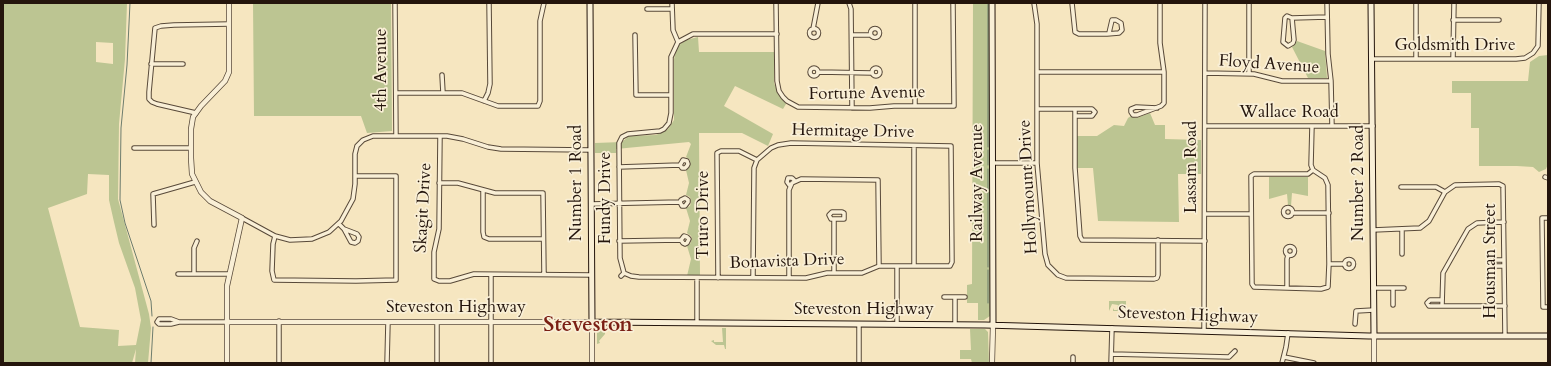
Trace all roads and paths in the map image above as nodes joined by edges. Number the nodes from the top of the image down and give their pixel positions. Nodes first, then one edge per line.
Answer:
1 (229, 3) edge
2 (395, 3) edge
3 (489, 3) edge
4 (544, 3) edge
5 (590, 3) edge
6 (672, 3) edge
7 (776, 3) edge
8 (818, 3) edge
9 (848, 3) edge
10 (915, 3) edge
11 (953, 3) edge
12 (992, 3) edge
13 (1034, 3) edge
14 (1072, 3) edge
15 (1160, 3) edge
16 (1205, 3) edge
17 (1249, 3) edge
18 (1327, 3) edge
19 (1371, 3) edge
20 (1416, 3) edge
21 (1454, 3) edge
22 (1539, 3) edge
23 (647, 9) dead end
24 (672, 9) junction
25 (1327, 17) junction
26 (1292, 18) junction
27 (1453, 20) junction
28 (1498, 20) dead end
29 (229, 24) junction
30 (813, 28) dead end
31 (1109, 33) junction
32 (777, 34) junction
33 (635, 35) dead end
34 (852, 35) junction
35 (871, 35) dead end
36 (678, 42) junction
37 (1371, 59) junction
38 (1416, 59) junction
39 (1453, 59) junction
40 (151, 64) junction
41 (183, 64) dead end
42 (818, 72) dead end
43 (1037, 72) junction
44 (1164, 72) junction
45 (852, 73) junction
46 (872, 73) dead end
47 (1205, 74) junction
48 (1249, 74) junction
49 (442, 76) dead end
50 (1331, 81) junction
51 (396, 93) junction
52 (443, 93) junction
53 (671, 95) junction
54 (484, 101) junction
55 (915, 106) junction
56 (852, 108) junction
57 (1157, 108) junction
58 (1037, 109) junction
59 (1074, 109) junction
60 (196, 113) junction
61 (1075, 116) junction
62 (1205, 126) junction
63 (1312, 126) junction
64 (1332, 126) junction
65 (1373, 126) junction
66 (396, 136) junction
67 (440, 136) junction
68 (914, 146) junction
69 (134, 148) dead end
70 (191, 148) junction
71 (590, 150) junction
72 (757, 160) junction
73 (992, 163) junction
74 (1037, 163) junction
75 (680, 164) dead end
76 (619, 167) junction
77 (1313, 170) junction
78 (354, 176) junction
79 (795, 181) junction
80 (195, 182) junction
81 (439, 182) junction
82 (790, 186) junction
83 (1401, 187) dead end
84 (483, 191) junction
85 (1445, 192) junction
86 (680, 202) dead end
87 (591, 204) junction
88 (619, 204) junction
89 (1293, 213) dead end
90 (1329, 213) junction
91 (1205, 214) junction
92 (1251, 214) junction
93 (242, 218) junction
94 (1548, 218) edge
95 (834, 219) dead end
96 (1504, 222) junction
97 (339, 224) junction
98 (154, 225) dead end
99 (344, 229) dead end
100 (1373, 230) junction
101 (1402, 230) junction
102 (275, 236) junction
103 (544, 239) junction
104 (681, 240) dead end
105 (1158, 240) junction
106 (197, 241) dead end
107 (619, 241) junction
108 (1205, 241) junction
109 (1402, 254) dead end
110 (1288, 255) dead end
111 (1504, 260) junction
112 (1329, 264) junction
113 (1345, 264) dead end
114 (951, 265) joint
115 (879, 266) junction
116 (897, 266) junction
117 (914, 266) junction
118 (1504, 266) junction
119 (834, 273) junction
120 (178, 274) dead end
121 (194, 274) junction
122 (229, 274) junction
123 (544, 274) junction
124 (490, 275) junction
125 (592, 275) junction
126 (623, 275) joint
127 (754, 277) junction
128 (697, 278) junction
129 (718, 278) junction
130 (789, 278) junction
131 (1287, 288) junction
132 (1374, 288) junction
133 (1393, 288) junction
134 (1404, 288) dead end
135 (944, 297) dead end
136 (955, 297) junction
137 (965, 297) dead end
138 (1442, 300) junction
139 (1393, 305) dead end
140 (1442, 306) junction
141 (1505, 306) junction
142 (1546, 307) edge
143 (1374, 310) junction
144 (279, 321) junction
145 (179, 322) junction
146 (227, 322) junction
147 (388, 322) junction
148 (437, 322) junction
149 (491, 322) junction
150 (592, 322) junction
151 (697, 323) junction
152 (859, 324) junction
153 (897, 324) junction
154 (955, 324) junction
155 (1356, 324) dead end
156 (992, 325) junction
157 (1112, 328) junction
158 (1204, 331) junction
159 (1288, 333) junction
160 (1374, 336) junction
161 (1505, 336) junction
162 (1548, 336) edge
163 (1236, 351) dead end
164 (1112, 354) junction
165 (1073, 356) dead end
166 (1284, 357) junction
167 (227, 363) edge
168 (279, 363) edge
169 (387, 363) edge
170 (437, 363) edge
171 (491, 363) edge
172 (592, 363) edge
173 (859, 363) edge
174 (992, 363) edge
175 (1073, 363) edge
176 (1111, 363) edge
177 (1282, 363) edge
178 (1314, 363) edge
179 (1374, 363) edge

1 - 29 street
2 - 51 street, 4th Avenue
3 - 54 street
4 - 54 street
5 - 71 main road, Number 1 Road
6 - 24 street
7 - 32 street, Fortune Avenue
8 - 30 street
9 - 34 street
10 - 55 street
11 - 55 street, Fortune Avenue
12 - 73 main road, Railway Avenue
13 - 43 street, Hollymount Drive
14 - 31 street
15 - 44 street
16 - 47 street, Lassam Road
17 - 48 street
18 - 25 street
19 - 37 main road, Number 2 Road
20 - 38 street
21 - 27 street
22 - 39 street, Goldsmith Drive
23 - 24 street
24 - 36 street
25 - 26 street
25 - 50 street
26 - 26 street
27 - 28 street
27 - 39 street
29 - 40 street
29 - 60 street
31 - 31 street
32 - 36 street
32 - 56 street, Fortune Avenue
33 - 53 street
34 - 35 street
34 - 45 street
36 - 53 street, Fundy Drive
37 - 38 street, Goldsmith Drive
37 - 65 main road, Number 2 Road
38 - 39 street, Goldsmith Drive
40 - 41 street
40 - 60 street
42 - 45 street
43 - 44 street
43 - 58 street, Hollymount Drive
44 - 57 street
45 - 46 street
45 - 56 street
47 - 48 street, Floyd Avenue
47 - 62 street, Lassam Road
48 - 50 street, Floyd Avenue
49 - 52 street
50 - 64 street
51 - 52 street
51 - 66 street, 4th Avenue
52 - 54 street
53 - 76 street, Fundy Drive
55 - 56 street, Fortune Avenue
57 - 57 street
58 - 59 street
58 - 74 street, Hollymount Drive
59 - 61 street
59 - 61 street
60 - 70 street
61 - 105 street
62 - 63 street, Wallace Road
62 - 91 street, Lassam Road
63 - 64 street, Wallace Road
63 - 77 street
64 - 65 street, Wallace Road
65 - 100 main road, Number 2 Road
66 - 67 street
66 - 78 street
67 - 71 street
67 - 81 street, Skagit Drive
68 - 72 street, Hermitage Drive
68 - 114 street, Hermitage Drive
68 - 117 street
69 - 70 street
70 - 80 street
71 - 87 main road, Number 1 Road
72 - 127 street
72 - 129 street, Truro Drive
73 - 74 street
73 - 156 main road, Railway Avenue
74 - 105 street, Hollymount Drive
75 - 76 street
76 - 88 street, Fundy Drive
77 - 90 street
77 - 92 street
78 - 97 street
78 - 102 street
79 - 82 street
79 - 82 street
79 - 115 street
80 - 93 street
80 - 98 street
81 - 84 street
81 - 124 street, Skagit Drive
82 - 130 street
83 - 85 street
84 - 103 street
84 - 103 street
85 - 96 street, Housman Street
85 - 101 street
86 - 88 street
87 - 88 street
87 - 125 main road, Number 1 Road
88 - 107 street, Fundy Drive
89 - 90 street
90 - 112 street
91 - 92 street
91 - 108 street, Lassam Road
92 - 131 street
93 - 102 street
93 - 122 street
94 - 142 street
95 - 119 street
96 - 111 street, Housman Street
96 - 138 street
97 - 99 street
97 - 102 street
100 - 101 street
100 - 132 main road, Number 2 Road
101 - 109 street
103 - 123 street
104 - 107 street
105 - 108 street
106 - 121 street
107 - 126 street, Fundy Drive
108 - 158 street, Lassam Road
110 - 131 street
111 - 118 street, Housman Street
111 - 118 street
112 - 113 street
112 - 131 street
114 - 117 street, Bonavista Drive
115 - 116 street, Bonavista Drive
115 - 119 street, Bonavista Drive
116 - 117 street, Bonavista Drive
116 - 153 street
118 - 141 street, Housman Street
119 - 130 street, Bonavista Drive
120 - 121 street
121 - 122 street
122 - 146 street
123 - 124 street
123 - 125 street
124 - 149 street
125 - 150 main road, Number 1 Road
126 - 128 street, Bonavista Drive
127 - 129 street, Bonavista Drive
127 - 130 street, Bonavista Drive
128 - 129 street, Bonavista Drive
128 - 151 street
132 - 133 street
132 - 143 main road, Number 2 Road
133 - 134 street
133 - 139 street
135 - 136 street
136 - 137 street
136 - 154 street
138 - 140 street
138 - 140 street
140 - 141 street
141 - 161 street, Housman Street
143 - 155 street
143 - 160 main road, Number 2 Road
144 - 146 street, Steveston Highway
144 - 147 street, Steveston Highway
144 - 168 street
145 - 145 street, Steveston Highway
145 - 146 street, Steveston Highway
146 - 167 street
147 - 148 street, Steveston Highway
147 - 169 street
148 - 149 street, Steveston Highway
148 - 170 street
149 - 150 street, Steveston Highway
149 - 171 street
150 - 151 main road, Steveston Highway
150 - 172 street, Number 1 Road
151 - 152 main road, Steveston Highway
152 - 153 main road, Steveston Highway
152 - 173 street
153 - 154 main road, Steveston Highway
154 - 156 main road, Steveston Highway
156 - 157 main road, Steveston Highway
156 - 174 street, Railway Avenue
157 - 158 main road, Steveston Highway
157 - 164 street
158 - 159 main road, Steveston Highway
159 - 160 main road, Steveston Highway
159 - 166 street
160 - 161 main road, Steveston Highway
160 - 179 street, Number 2 Road
161 - 162 main road, Steveston Highway
163 - 164 street
164 - 176 street
165 - 175 street
166 - 177 street
166 - 178 street

